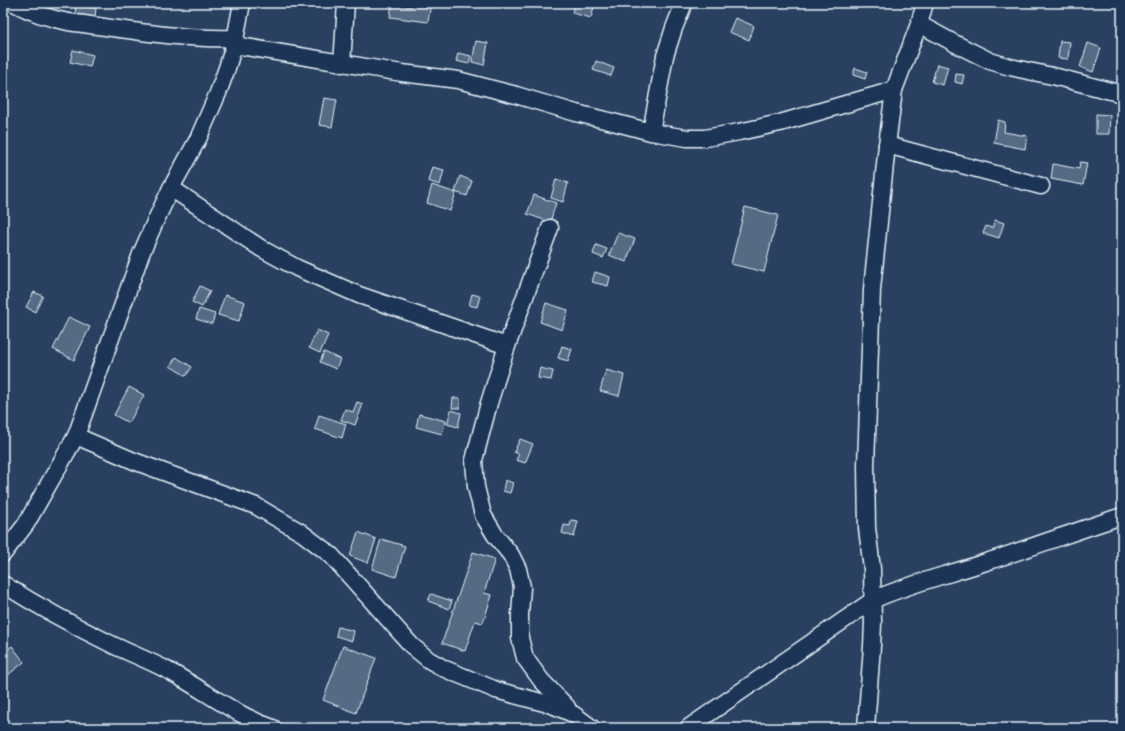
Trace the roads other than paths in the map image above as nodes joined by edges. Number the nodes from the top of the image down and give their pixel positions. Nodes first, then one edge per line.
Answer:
1 (14, 3) edge
2 (242, 3) edge
3 (346, 3) edge
4 (684, 3) edge
5 (925, 3) edge
6 (919, 24) junction
7 (234, 41) junction
8 (342, 64) junction
9 (894, 90) junction
10 (1122, 94) edge
11 (651, 132) junction
12 (887, 145) junction
13 (1041, 186) dead end
14 (172, 188) junction
15 (550, 228) dead end
16 (507, 346) junction
17 (76, 436) junction
18 (1122, 516) edge
19 (3, 554) edge
20 (3, 584) edge
21 (873, 600) junction
22 (573, 714) junction
23 (273, 728) edge
24 (592, 728) edge
25 (688, 728) edge
26 (866, 728) edge

1 - 7 street
2 - 7 street
3 - 8 street
4 - 11 street
5 - 6 street
6 - 9 street
6 - 10 street
7 - 8 street
7 - 14 street
8 - 11 street
9 - 11 street
9 - 12 street
12 - 13 street
12 - 21 street
14 - 16 street
14 - 17 street
15 - 16 street
16 - 22 street
17 - 19 street
17 - 22 street
18 - 21 street
20 - 23 street
21 - 25 street
21 - 26 street
22 - 24 street

